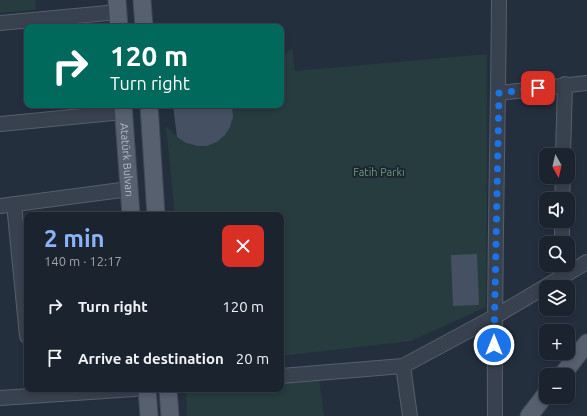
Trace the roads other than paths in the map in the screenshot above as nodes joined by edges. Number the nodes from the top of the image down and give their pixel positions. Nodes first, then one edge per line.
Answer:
1 (499, 0) edge
2 (142, 5) edge
3 (118, 13) edge
4 (0, 23) edge
5 (144, 24) edge
6 (587, 83) edge
7 (565, 84) junction
8 (499, 93) junction
9 (123, 108) edge
10 (149, 108) edge
11 (0, 124) edge
12 (563, 148) edge
13 (154, 187) junction
14 (129, 188) junction
15 (14, 204) junction
16 (0, 206) edge
17 (131, 212) edge
18 (156, 212) edge
19 (587, 262) edge
20 (575, 266) edge
21 (560, 272) edge
22 (24, 306) edge
23 (494, 317) junction
24 (587, 343) edge
25 (403, 366) junction
26 (567, 368) edge
27 (284, 376) edge
28 (32, 392) edge
29 (147, 392) edge
30 (168, 392) edge
31 (0, 398) edge
32 (539, 403) edge
33 (149, 416) edge
34 (170, 416) edge
35 (410, 416) edge
36 (495, 416) edge
37 (529, 416) edge

1 - 8 street
2 - 3 main road
2 - 5 main road
3 - 4 street
6 - 7 street
7 - 8 street
7 - 12 street
8 - 23 street
9 - 11 street
9 - 14 main road, Atatürk Bulvarı
10 - 13 main road
13 - 14 main road
13 - 18 main road
14 - 15 street
14 - 17 main road, Atatürk Bulvarı
15 - 16 street
15 - 22 street
19 - 20 street
21 - 23 street
23 - 25 street
23 - 36 street
24 - 26 main road
25 - 27 street
25 - 35 street
28 - 31 street
29 - 33 main road
30 - 34 main road
32 - 37 main road

